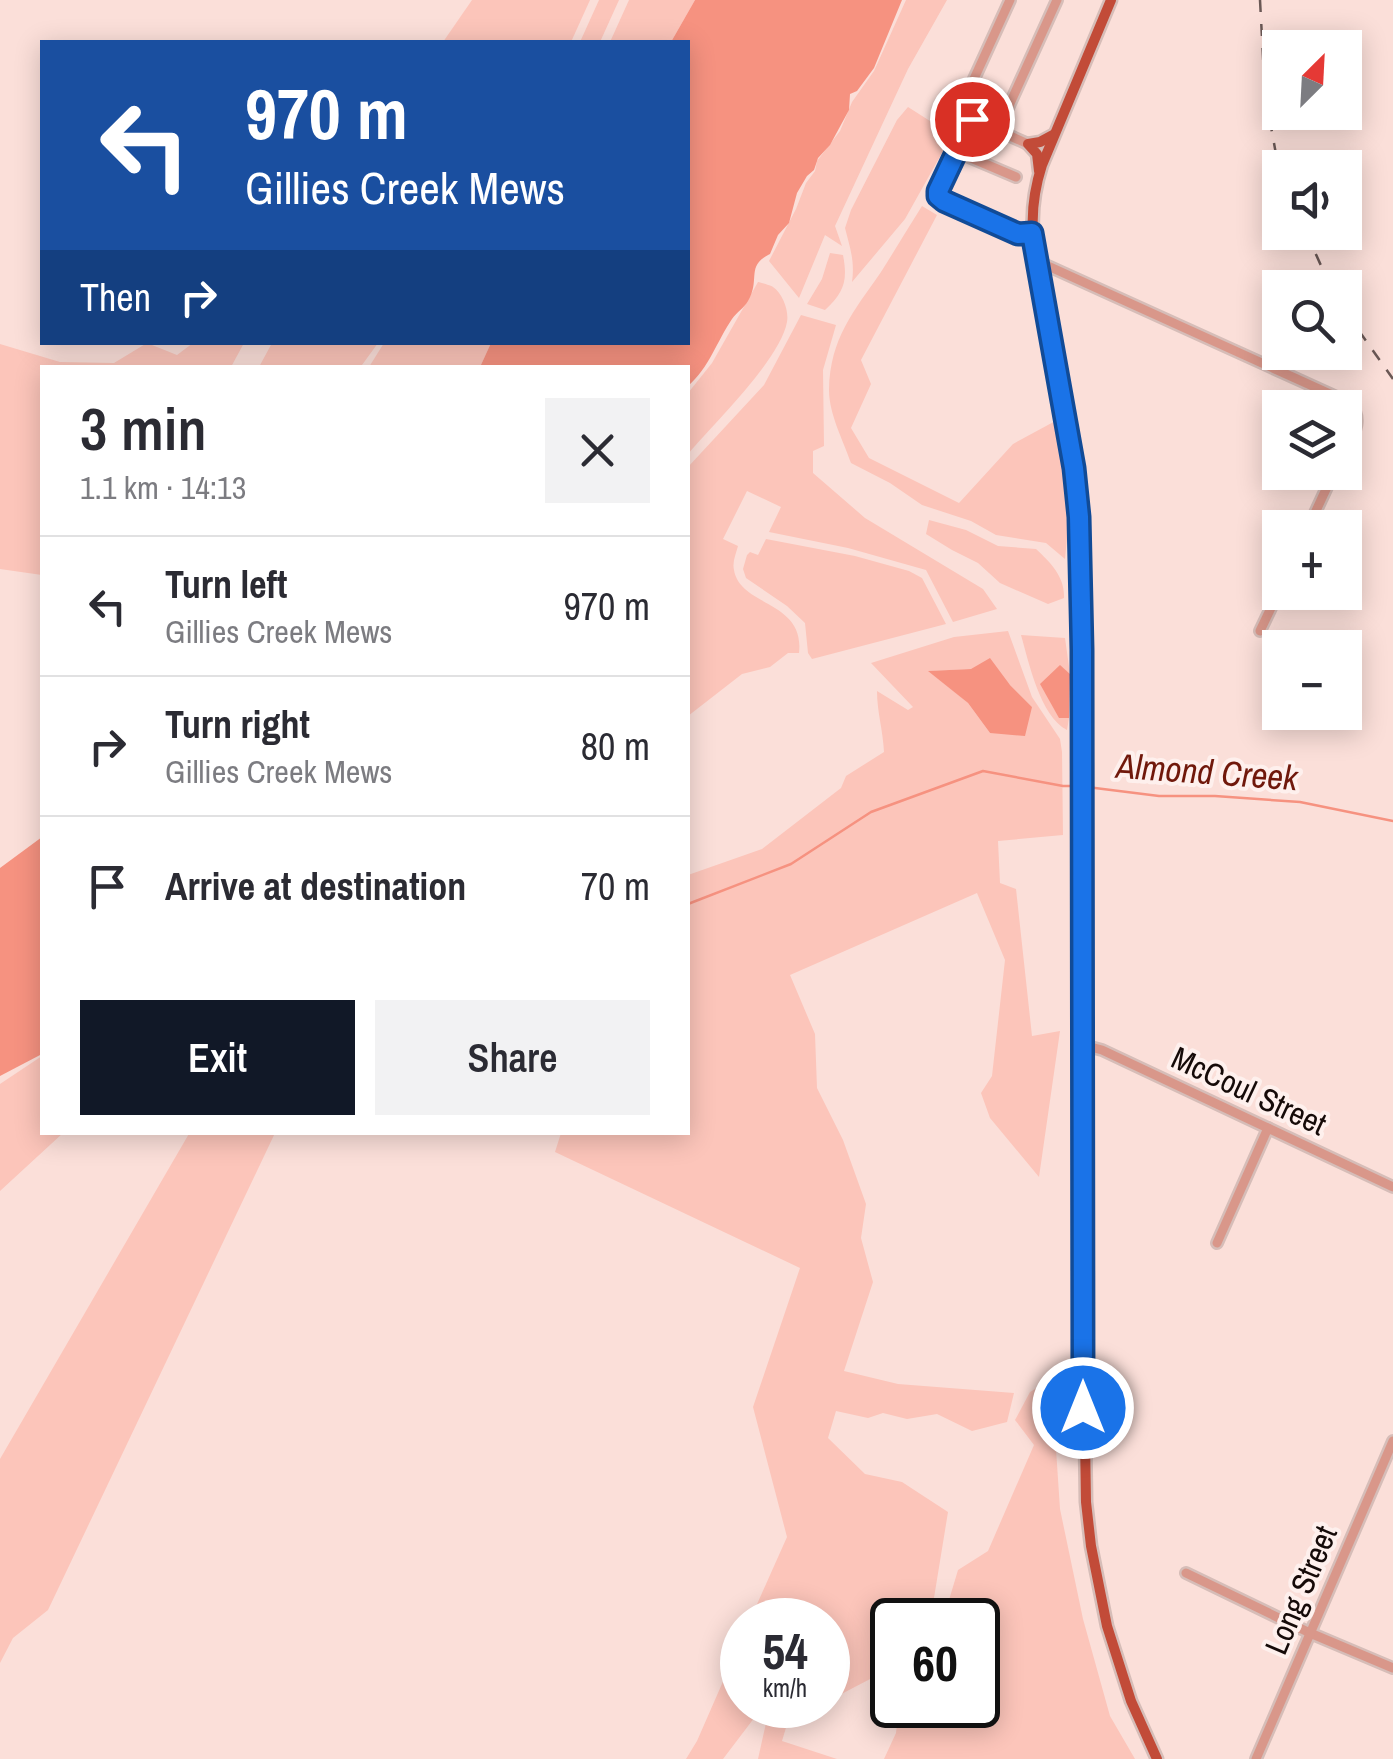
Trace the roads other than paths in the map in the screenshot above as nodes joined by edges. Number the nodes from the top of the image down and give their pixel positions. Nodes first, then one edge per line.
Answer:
1 (1010, 0) edge
2 (1057, 0) edge
3 (1112, 0) edge
4 (968, 116) junction
5 (998, 130) junction
6 (1054, 134) junction
7 (1028, 144) junction
8 (956, 152) junction
9 (1038, 176) junction
10 (1016, 177) dead end
11 (1032, 233) junction
12 (1037, 262) junction
13 (1319, 390) edge
14 (1270, 610) edge
15 (1260, 631) dead end
16 (1083, 1045) junction
17 (1268, 1128) junction
18 (1393, 1188) edge
19 (1216, 1244) dead end
20 (1393, 1441) edge
21 (1186, 1573) dead end
22 (1310, 1633) junction
23 (1393, 1668) edge
24 (1157, 1759) edge
25 (1256, 1759) edge

1 - 4 street
2 - 5 street
3 - 6 main road
4 - 5 street
4 - 8 street
5 - 7 street
6 - 7 main road
6 - 9 main road
7 - 9 main road
8 - 10 street
8 - 11 street
9 - 11 main road
11 - 12 main road
12 - 13 street
12 - 16 main road
14 - 15 street
16 - 17 street, McCoul Street
16 - 24 main road
17 - 18 street, McCoul Street
17 - 19 street
20 - 22 street, Long Street
21 - 22 street
22 - 23 street
22 - 25 street, Long Street

